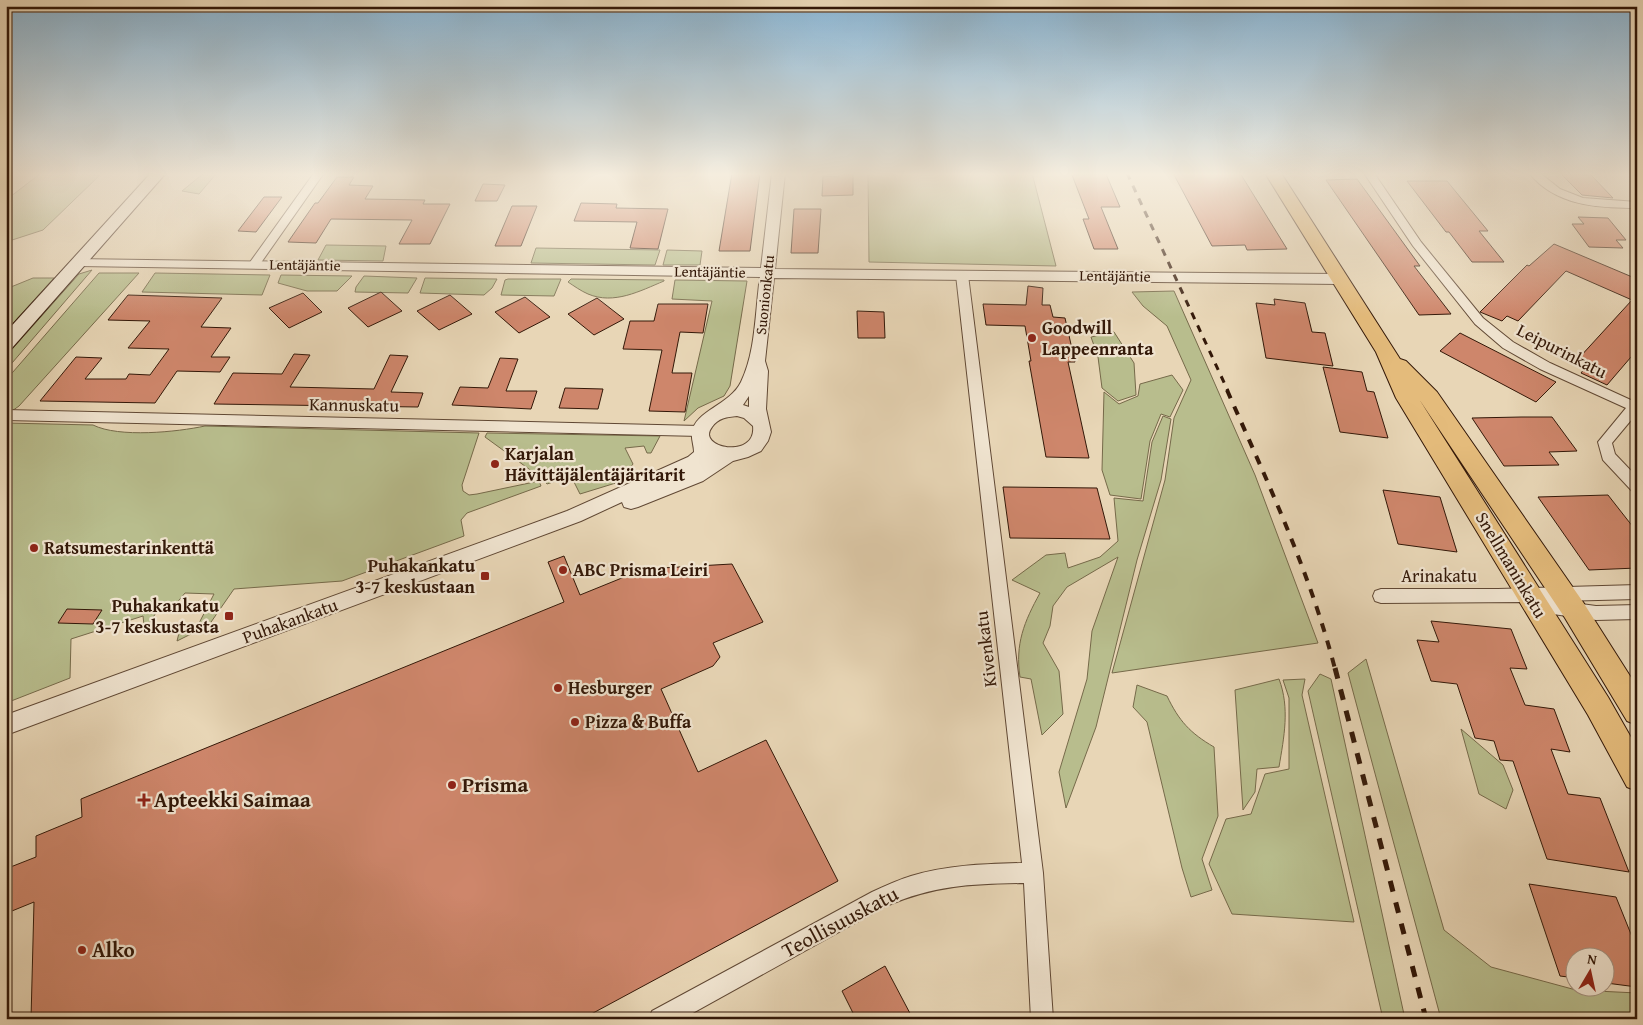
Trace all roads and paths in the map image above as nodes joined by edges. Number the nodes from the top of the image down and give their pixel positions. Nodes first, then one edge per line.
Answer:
1 (116, 221) edge
2 (285, 221) edge
3 (773, 221) edge
4 (1307, 221) edge
5 (1401, 221) edge
6 (79, 262) junction
7 (254, 265) junction
8 (767, 273) junction
9 (962, 275) junction
10 (1340, 278) junction
11 (6, 344) edge
12 (1386, 352) junction
13 (758, 357) junction
14 (1636, 406) edge
15 (724, 410) junction
16 (6, 415) edge
17 (761, 424) junction
18 (702, 437) junction
19 (730, 454) junction
20 (1637, 487) edge
21 (574, 516) junction
22 (1637, 592) edge
23 (1381, 596) dead end
24 (1532, 600) junction
25 (1568, 602) junction
26 (1637, 612) edge
27 (1637, 712) edge
28 (6, 725) edge
29 (1637, 777) edge
30 (1033, 873) junction
31 (660, 1019) edge
32 (1042, 1019) edge

1 - 6 main road
2 - 7 street
3 - 8 street, Suonionkatu
4 - 10 main road, Snellmaninkatu
5 - 14 street, Leipurinkatu
6 - 7 street, Lentäjäntie
6 - 11 main road
7 - 8 street, Lentäjäntie
8 - 9 street, Lentäjäntie
8 - 13 street, Suonionkatu
9 - 10 street, Lentäjäntie
9 - 30 street, Kivenkatu
10 - 12 main road, Snellmaninkatu
12 - 24 main road, Snellmaninkatu
12 - 25 main road, Snellmaninkatu
13 - 15 street, Suonionkatu
13 - 17 street, Suonionkatu
14 - 20 street
15 - 17 street
15 - 18 street
16 - 18 street, Kannuskatu
17 - 19 street
18 - 19 street
18 - 21 street, Puhakankatu
19 - 21 street, Puhakankatu
21 - 28 street, Puhakankatu
22 - 25 street, Arinakatu
23 - 24 street, Arinakatu
24 - 25 street, Arinakatu
24 - 29 main road, Snellmaninkatu
25 - 26 street, Arinakatu
25 - 27 main road, Snellmaninkatu
30 - 31 street, Teollisuuskatu
30 - 32 street, Kivenkatu

